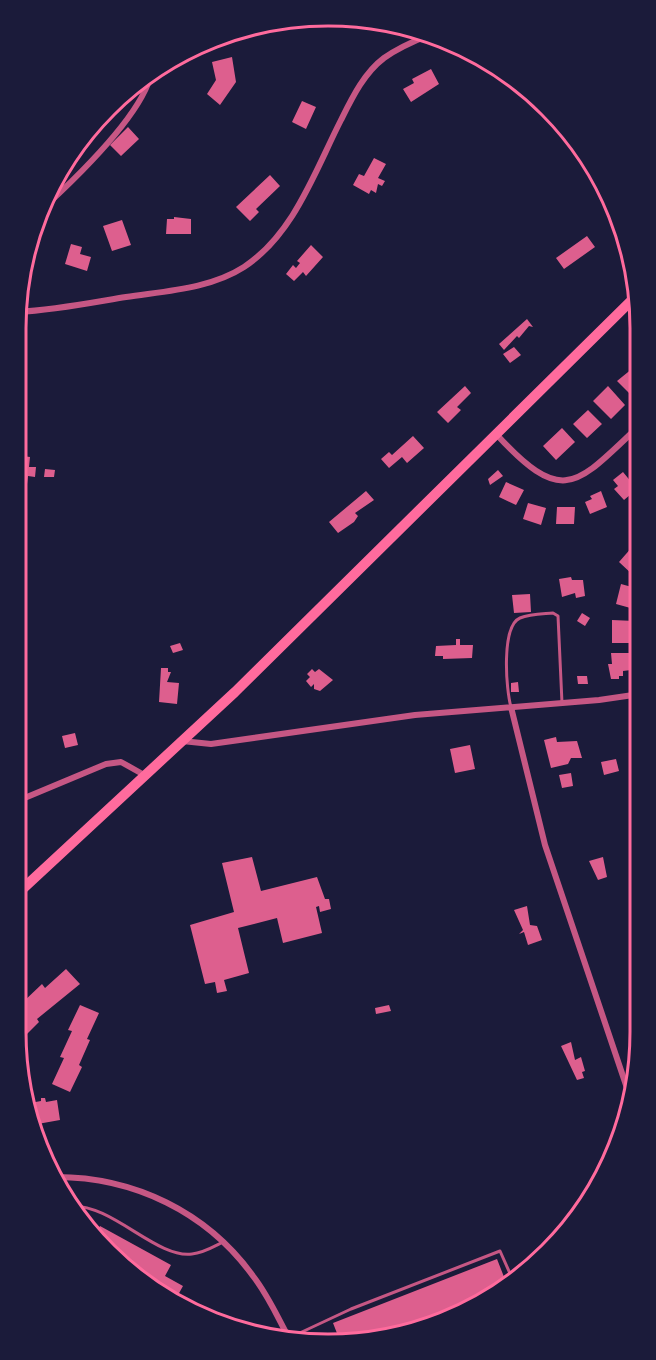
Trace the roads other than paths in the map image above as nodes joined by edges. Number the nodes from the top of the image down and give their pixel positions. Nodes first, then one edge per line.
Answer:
1 (419, 40) edge
2 (148, 85) edge
3 (57, 193) edge
4 (629, 303) edge
5 (26, 311) edge
6 (630, 434) edge
7 (497, 435) junction
8 (630, 695) edge
9 (562, 703) junction
10 (510, 707) junction
11 (182, 741) junction
12 (146, 776) junction
13 (26, 797) edge
14 (26, 886) edge
15 (626, 1085) edge
16 (64, 1179) edge
17 (80, 1205) edge
18 (224, 1242) junction
19 (510, 1274) edge
20 (285, 1331) edge
21 (301, 1333) edge

1 - 5 street
2 - 3 street
4 - 7 highway
6 - 7 street
7 - 11 highway
8 - 9 street
9 - 10 street
9 - 10 lane
10 - 11 street
10 - 15 street
11 - 12 highway
12 - 13 street
12 - 14 highway
16 - 18 street
17 - 18 lane
18 - 20 street
19 - 21 lane

